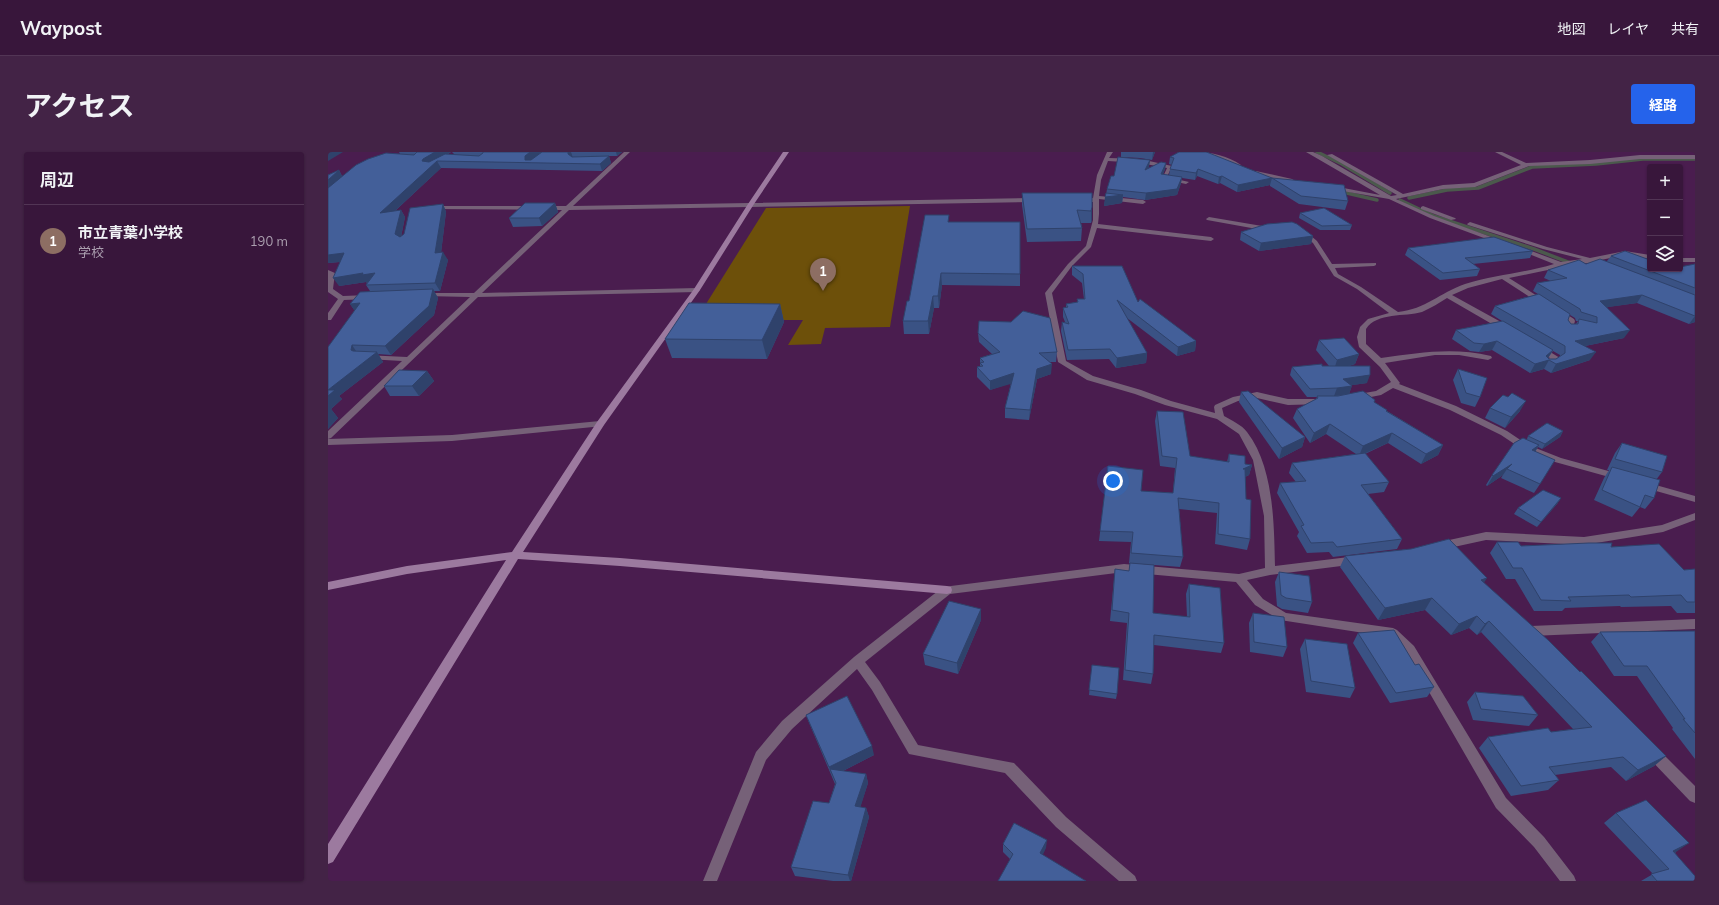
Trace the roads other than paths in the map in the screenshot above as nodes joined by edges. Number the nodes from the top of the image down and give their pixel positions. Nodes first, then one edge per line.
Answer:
1 (627, 152) edge
2 (786, 152) edge
3 (1110, 152) edge
4 (1199, 152) edge
5 (1309, 152) edge
6 (1325, 152) edge
7 (1498, 152) edge
8 (1504, 152) edge
9 (1669, 152) edge
10 (1683, 157) junction
11 (1695, 157) edge
12 (1106, 158) junction
13 (1529, 164) junction
14 (1243, 167) edge
15 (1248, 170) edge
16 (1186, 182) dead end
17 (1297, 182) edge
18 (1327, 187) edge
19 (1401, 196) junction
20 (1390, 198) junction
21 (1096, 199) junction
22 (1041, 200) edge
23 (1073, 200) edge
24 (1143, 202) dead end
25 (751, 204) junction
26 (422, 207) edge
27 (566, 208) junction
28 (1209, 219) dead end
29 (1095, 226) junction
30 (1278, 228) edge
31 (1298, 228) edge
32 (1211, 238) dead end
33 (1647, 257) edge
34 (1588, 260) junction
35 (1683, 260) edge
36 (1694, 260) edge
37 (1374, 264) dead end
38 (1561, 264) junction
39 (1330, 266) junction
40 (1610, 269) edge
41 (328, 272) edge
42 (1502, 276) junction
43 (697, 290) junction
44 (414, 295) edge
45 (478, 295) junction
46 (1448, 295) junction
47 (378, 297) edge
48 (342, 298) junction
49 (1396, 314) junction
50 (328, 318) edge
51 (1572, 326) edge
52 (1516, 335) edge
53 (1529, 343) edge
54 (362, 356) edge
55 (1488, 358) dead end
56 (409, 359) junction
57 (1379, 361) junction
58 (1547, 364) edge
59 (1393, 385) junction
60 (1349, 398) edge
61 (1334, 401) edge
62 (1220, 417) junction
63 (600, 424) junction
64 (328, 436) edge
65 (328, 442) edge
66 (1695, 499) edge
67 (1695, 516) edge
68 (1446, 545) junction
69 (1430, 549) edge
70 (515, 555) junction
71 (1456, 556) edge
72 (1370, 558) edge
73 (1270, 571) junction
74 (1239, 578) junction
75 (328, 586) edge
76 (947, 590) junction
77 (1695, 624) edge
78 (1542, 642) edge
79 (858, 661) junction
80 (1646, 746) edge
81 (1695, 796) edge
82 (328, 857) edge
83 (710, 881) edge
84 (1130, 881) edge
85 (1569, 881) edge

1 - 27 street
2 - 25 street
3 - 12 street
4 - 14 street
5 - 20 street
6 - 19 street
7 - 13 street
8 - 13 street
9 - 10 street
10 - 11 street
10 - 13 street
12 - 16 street
12 - 21 street
13 - 19 street
15 - 17 street
18 - 20 street
19 - 20 street
19 - 34 street
20 - 38 street
21 - 23 street
21 - 24 street
21 - 29 street
22 - 25 street
25 - 27 street
25 - 43 street
26 - 27 street
27 - 45 street
28 - 30 street
29 - 32 street
29 - 62 street
31 - 39 street
33 - 34 street
34 - 38 street
34 - 40 street
35 - 36 street
37 - 39 street
38 - 42 street
39 - 49 street
41 - 48 street
42 - 46 street
42 - 51 street
43 - 45 street
43 - 63 street
44 - 45 street
45 - 56 street
46 - 49 street
46 - 52 street
47 - 48 street
48 - 50 street
49 - 57 street
53 - 58 street
54 - 56 street
55 - 57 street
56 - 64 street
57 - 59 street
59 - 60 street
59 - 66 street
61 - 62 street
62 - 73 street
63 - 65 street
63 - 70 street
67 - 68 street
68 - 69 street
68 - 71 street
70 - 75 street
70 - 76 street
70 - 82 street
72 - 73 street
73 - 74 street
74 - 76 street
74 - 85 street
76 - 79 street
77 - 78 street
79 - 83 street
79 - 84 street
80 - 81 street

